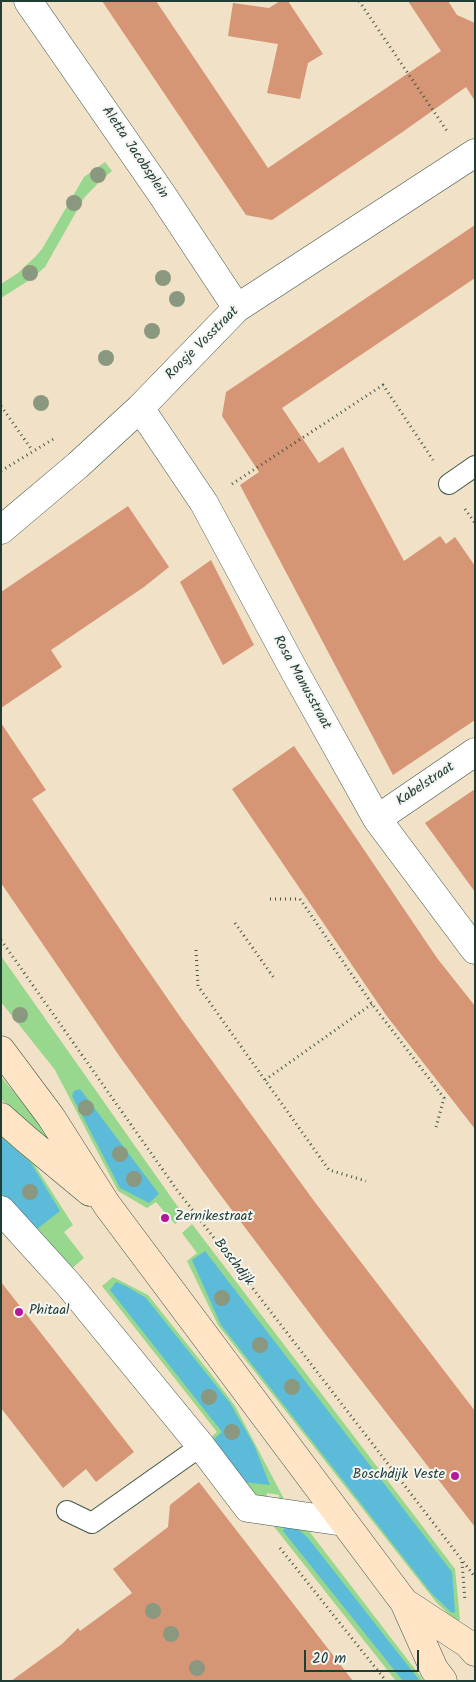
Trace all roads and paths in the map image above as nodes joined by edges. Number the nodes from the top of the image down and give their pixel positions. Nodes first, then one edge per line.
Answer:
1 (28, 1) edge
2 (359, 1) edge
3 (470, 156) edge
4 (237, 308) junction
5 (1, 406) edge
6 (140, 408) junction
7 (32, 450) dead end
8 (475, 466) edge
9 (449, 484) junction
10 (204, 503) junction
11 (475, 523) edge
12 (1, 530) edge
13 (475, 752) edge
14 (377, 819) junction
15 (270, 899) dead end
16 (235, 923) dead end
17 (1, 940) edge
18 (196, 950) dead end
19 (475, 950) edge
20 (274, 978) dead end
21 (372, 1004) junction
22 (1, 1050) edge
23 (265, 1080) junction
24 (1, 1116) edge
25 (436, 1127) dead end
26 (366, 1181) dead end
27 (107, 1205) junction
28 (1, 1210) edge
29 (201, 1446) junction
30 (248, 1508) junction
31 (67, 1511) dead end
32 (344, 1522) junction
33 (475, 1577) edge
34 (404, 1602) junction
35 (475, 1652) edge
36 (386, 1681) edge
37 (443, 1681) edge

1 - 4 street, Aletta Jacobsplein
2 - 3 path
3 - 4 street, Roosje Vosstraat
4 - 6 street, Roosje Vosstraat
5 - 7 path
6 - 10 street, Rosa Manusstraat
6 - 12 street, Roosje Vosstraat
8 - 9 lane
9 - 10 path
9 - 11 path
10 - 14 street, Rosa Manusstraat
13 - 14 street, Kabelstraat
14 - 19 street, Rosa Manusstraat
15 - 21 path
16 - 20 path
17 - 33 path, Boschdijk
18 - 23 path
21 - 23 path
21 - 25 path
22 - 27 main road
23 - 26 path
24 - 27 main road
27 - 32 main road
28 - 29 street
29 - 30 street
29 - 31 lane
30 - 32 street
30 - 36 path
32 - 34 main road
34 - 35 main road
34 - 37 main road

